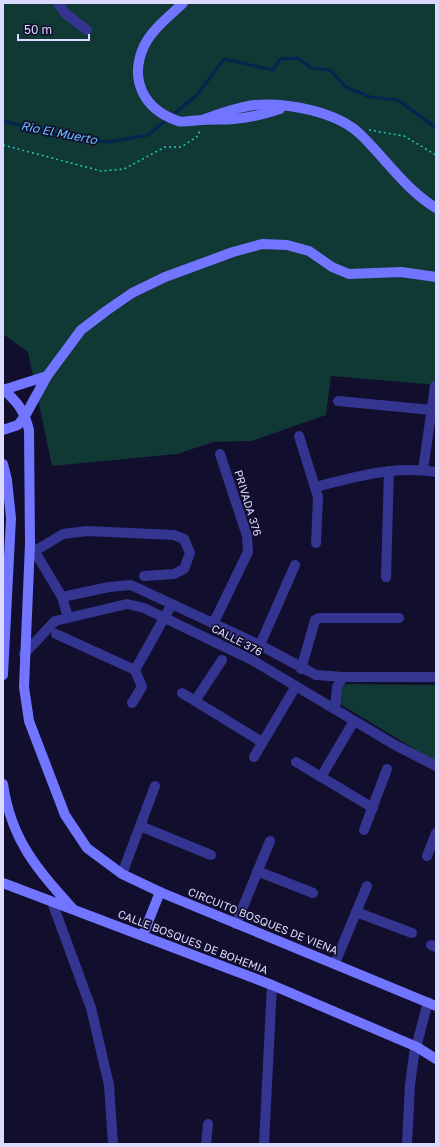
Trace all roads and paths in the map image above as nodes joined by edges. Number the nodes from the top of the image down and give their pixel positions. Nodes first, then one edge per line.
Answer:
1 (58, 3) edge
2 (183, 3) edge
3 (87, 30) dead end
4 (202, 120) junction
5 (360, 133) junction
6 (3, 145) edge
7 (436, 155) edge
8 (436, 208) edge
9 (436, 278) edge
10 (47, 376) junction
11 (434, 386) dead end
12 (3, 390) edge
13 (338, 401) dead end
14 (432, 410) junction
15 (25, 416) junction
16 (3, 430) edge
17 (299, 436) dead end
18 (220, 454) dead end
19 (3, 464) edge
20 (423, 470) junction
21 (389, 471) junction
22 (436, 472) edge
23 (315, 487) junction
24 (316, 543) dead end
25 (33, 547) junction
26 (296, 565) dead end
27 (144, 576) dead end
28 (386, 577) dead end
29 (62, 597) junction
30 (172, 604) junction
31 (68, 617) junction
32 (165, 617) junction
33 (399, 618) dead end
34 (213, 624) junction
35 (56, 634) dead end
36 (260, 645) junction
37 (24, 654) junction
38 (222, 660) dead end
39 (301, 669) junction
40 (135, 670) junction
41 (3, 675) edge
42 (343, 677) junction
43 (436, 677) edge
44 (296, 686) junction
45 (182, 693) dead end
46 (195, 701) junction
47 (132, 704) dead end
48 (335, 709) junction
49 (354, 721) junction
50 (262, 742) junction
51 (254, 757) dead end
52 (296, 762) dead end
53 (436, 766) edge
54 (387, 769) dead end
55 (321, 777) junction
56 (3, 784) edge
57 (155, 786) dead end
58 (373, 808) junction
59 (140, 826) junction
60 (364, 830) dead end
61 (436, 833) edge
62 (270, 841) dead end
63 (211, 855) dead end
64 (427, 856) dead end
65 (258, 871) junction
66 (122, 874) junction
67 (3, 883) edge
68 (368, 886) dead end
69 (160, 892) junction
70 (314, 893) dead end
71 (52, 902) junction
72 (75, 910) junction
73 (356, 912) junction
74 (236, 924) junction
75 (412, 933) dead end
76 (143, 935) junction
77 (335, 963) junction
78 (272, 985) junction
79 (432, 1004) edge
80 (417, 1047) junction
81 (436, 1059) edge
82 (208, 1124) dead end
83 (113, 1144) edge
84 (206, 1144) edge
85 (264, 1144) edge
86 (407, 1144) edge

1 - 3 street
2 - 4 main road
4 - 5 main road
4 - 6 path
5 - 7 path
5 - 8 main road
9 - 10 main road
10 - 12 main road
10 - 15 main road
11 - 14 street
12 - 15 main road, CIRCUITO BOSQUES DE VIENA
13 - 14 street
14 - 20 street
15 - 16 main road
15 - 25 main road, CIRCUITO BOSQUES DE VIENA
17 - 23 street
18 - 34 street, PRIVADA 376
19 - 41 main road
20 - 21 street
20 - 22 street
21 - 23 street
21 - 28 street
23 - 24 street
25 - 27 street
25 - 29 street
25 - 37 main road, CIRCUITO BOSQUES DE VIENA
26 - 36 street
29 - 30 street, CALLE 376
29 - 31 street
30 - 32 street
30 - 34 street, CALLE 376
31 - 32 street, CALLE 376
31 - 37 street, CALLE 376
32 - 40 street
32 - 44 street, CALLE 376
33 - 39 street
34 - 36 street, CALLE 376
35 - 40 street
36 - 39 street, CALLE 376
37 - 66 main road, CIRCUITO BOSQUES DE VIENA
38 - 46 street
39 - 42 street, CALLE 376
40 - 47 street
42 - 43 street, CALLE 376
42 - 48 street
44 - 48 street, CALLE 376
44 - 50 street
45 - 46 street
46 - 50 street
48 - 49 street, CALLE 376
49 - 53 street, CALLE 376
49 - 55 street
50 - 51 street
52 - 55 street
54 - 58 street
55 - 58 street
56 - 72 main road, CALLE BOSQUES DE BOHEMIA
57 - 59 street
58 - 60 street
59 - 63 street
59 - 66 street
61 - 64 street
62 - 65 street
65 - 70 street
65 - 74 street
66 - 69 main road, CIRCUITO BOSQUES DE VIENA
67 - 71 main road
68 - 73 street
69 - 74 main road, CIRCUITO BOSQUES DE VIENA
69 - 76 main road
71 - 72 main road
71 - 83 street
72 - 76 main road, CALLE BOSQUES DE BOHEMIA
73 - 75 street
73 - 77 street
74 - 77 main road, CIRCUITO BOSQUES DE VIENA
76 - 78 main road, CALLE BOSQUES DE BOHEMIA
77 - 79 main road, CIRCUITO BOSQUES DE VIENA
78 - 80 main road, CALLE BOSQUES DE BOHEMIA
78 - 85 street
79 - 80 street
80 - 81 main road, CALLE BOSQUES DE BOHEMIA
80 - 86 street
82 - 84 street

